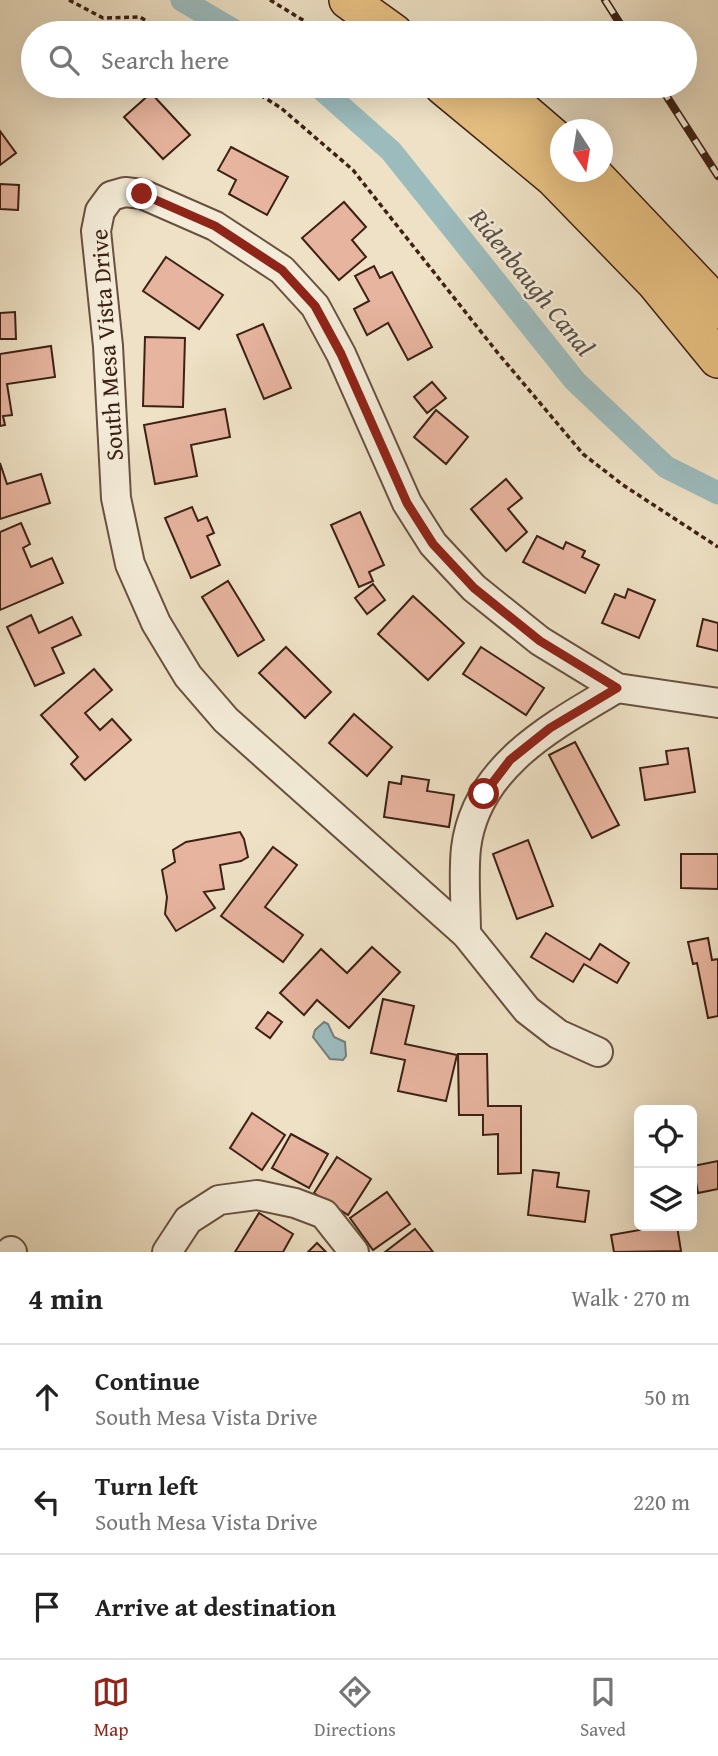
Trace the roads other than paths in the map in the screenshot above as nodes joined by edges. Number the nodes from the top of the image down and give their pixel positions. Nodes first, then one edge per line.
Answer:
1 (348, 0) edge
2 (378, 21) edge
3 (457, 98) edge
4 (508, 98) edge
5 (550, 134) edge
6 (600, 182) edge
7 (718, 310) edge
8 (718, 359) edge
9 (617, 688) junction
10 (718, 703) edge
11 (466, 934) junction
12 (598, 1052) dead end
13 (348, 1245) edge
14 (167, 1252) edge

1 - 2 main road
3 - 8 main road
4 - 5 main road
6 - 7 main road
9 - 10 street, South Mesa Vista Drive
9 - 11 street
9 - 11 street, South Mesa Vista Drive
11 - 12 street, South Mesa Vista Drive
13 - 14 street

